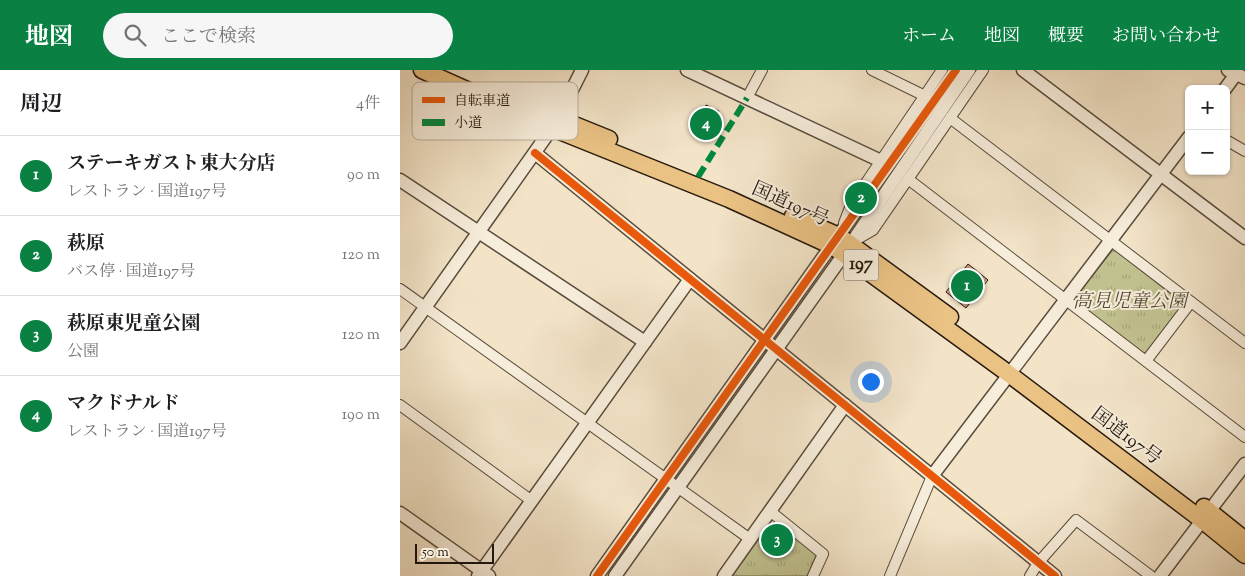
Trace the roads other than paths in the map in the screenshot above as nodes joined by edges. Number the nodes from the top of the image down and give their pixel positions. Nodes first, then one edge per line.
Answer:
1 (422, 70) edge
2 (445, 70) edge
3 (582, 70) edge
4 (687, 70) edge
5 (762, 70) edge
6 (872, 70) edge
7 (942, 70) edge
8 (956, 70) edge
9 (969, 70) edge
10 (983, 70) edge
11 (1024, 70) edge
12 (1236, 74) edge
13 (452, 82) edge
14 (471, 82) edge
15 (576, 82) edge
16 (1228, 85) edge
17 (925, 96) junction
18 (747, 98) junction
19 (950, 118) junction
20 (926, 122) junction
21 (578, 133) edge
22 (544, 140) edge
23 (1185, 142) edge
24 (1230, 142) edge
25 (1245, 151) edge
26 (535, 153) junction
27 (881, 161) junction
28 (1161, 174) junction
29 (908, 179) junction
30 (400, 180) edge
31 (479, 232) junction
32 (1245, 238) edge
33 (1110, 241) junction
34 (842, 245) junction
35 (690, 279) junction
36 (400, 289) edge
37 (1066, 300) junction
38 (1191, 302) junction
39 (425, 307) junction
40 (765, 340) junction
41 (645, 342) junction
42 (400, 343) edge
43 (1245, 343) edge
44 (776, 350) junction
45 (1146, 362) junction
46 (1013, 370) junction
47 (400, 405) edge
48 (845, 405) junction
49 (587, 423) junction
50 (1245, 437) edge
51 (1245, 464) edge
52 (932, 476) junction
53 (666, 479) junction
54 (678, 487) junction
55 (532, 501) junction
56 (770, 511) junction
57 (400, 513) edge
58 (1206, 516) junction
59 (750, 539) junction
60 (1245, 540) edge
61 (1245, 555) edge
62 (1038, 562) junction
63 (483, 574) edge
64 (597, 576) edge
65 (615, 576) edge
66 (724, 576) edge
67 (813, 576) edge
68 (890, 576) edge
69 (1030, 576) edge
70 (1055, 576) edge
71 (1151, 576) edge
72 (1160, 576) edge

1 - 13 highway, 国道197号 / 197
2 - 14 highway, 国道197号 / 197
3 - 15 street
4 - 18 street
5 - 18 street
6 - 17 street
7 - 17 street
8 - 20 street
9 - 20 street
10 - 19 street
11 - 28 street
12 - 16 street
17 - 27 street
18 - 27 street
19 - 29 street
19 - 33 street
20 - 34 street
21 - 34 highway, 国道197号 / 197
22 - 26 street
23 - 28 street
24 - 25 street
26 - 31 street
26 - 35 street
27 - 34 street
28 - 32 street
28 - 33 street
29 - 34 street
29 - 37 street
30 - 31 street
31 - 39 street
31 - 41 street
33 - 37 street
33 - 38 street
34 - 40 street
34 - 44 street
34 - 46 highway, 国道197号 / 197
35 - 40 street
35 - 41 street
36 - 39 street
37 - 45 street
37 - 46 street
38 - 43 street
38 - 45 street
39 - 42 street
39 - 49 street
40 - 44 street
40 - 53 street
41 - 49 street
44 - 48 street
44 - 54 street
45 - 50 street
46 - 52 street
46 - 58 highway, 国道197号 / 197
47 - 55 street
48 - 52 street
48 - 56 street
49 - 53 street
49 - 55 street
51 - 58 street
52 - 62 street
52 - 68 street
53 - 54 street
53 - 64 street
54 - 59 street
54 - 65 street
55 - 63 street
56 - 59 street
56 - 67 street
57 - 63 street
58 - 60 highway, 国道197号 / 197
58 - 61 highway, 国道197号 / 197
58 - 72 street
59 - 66 street
62 - 69 street
62 - 70 street
62 - 71 street

